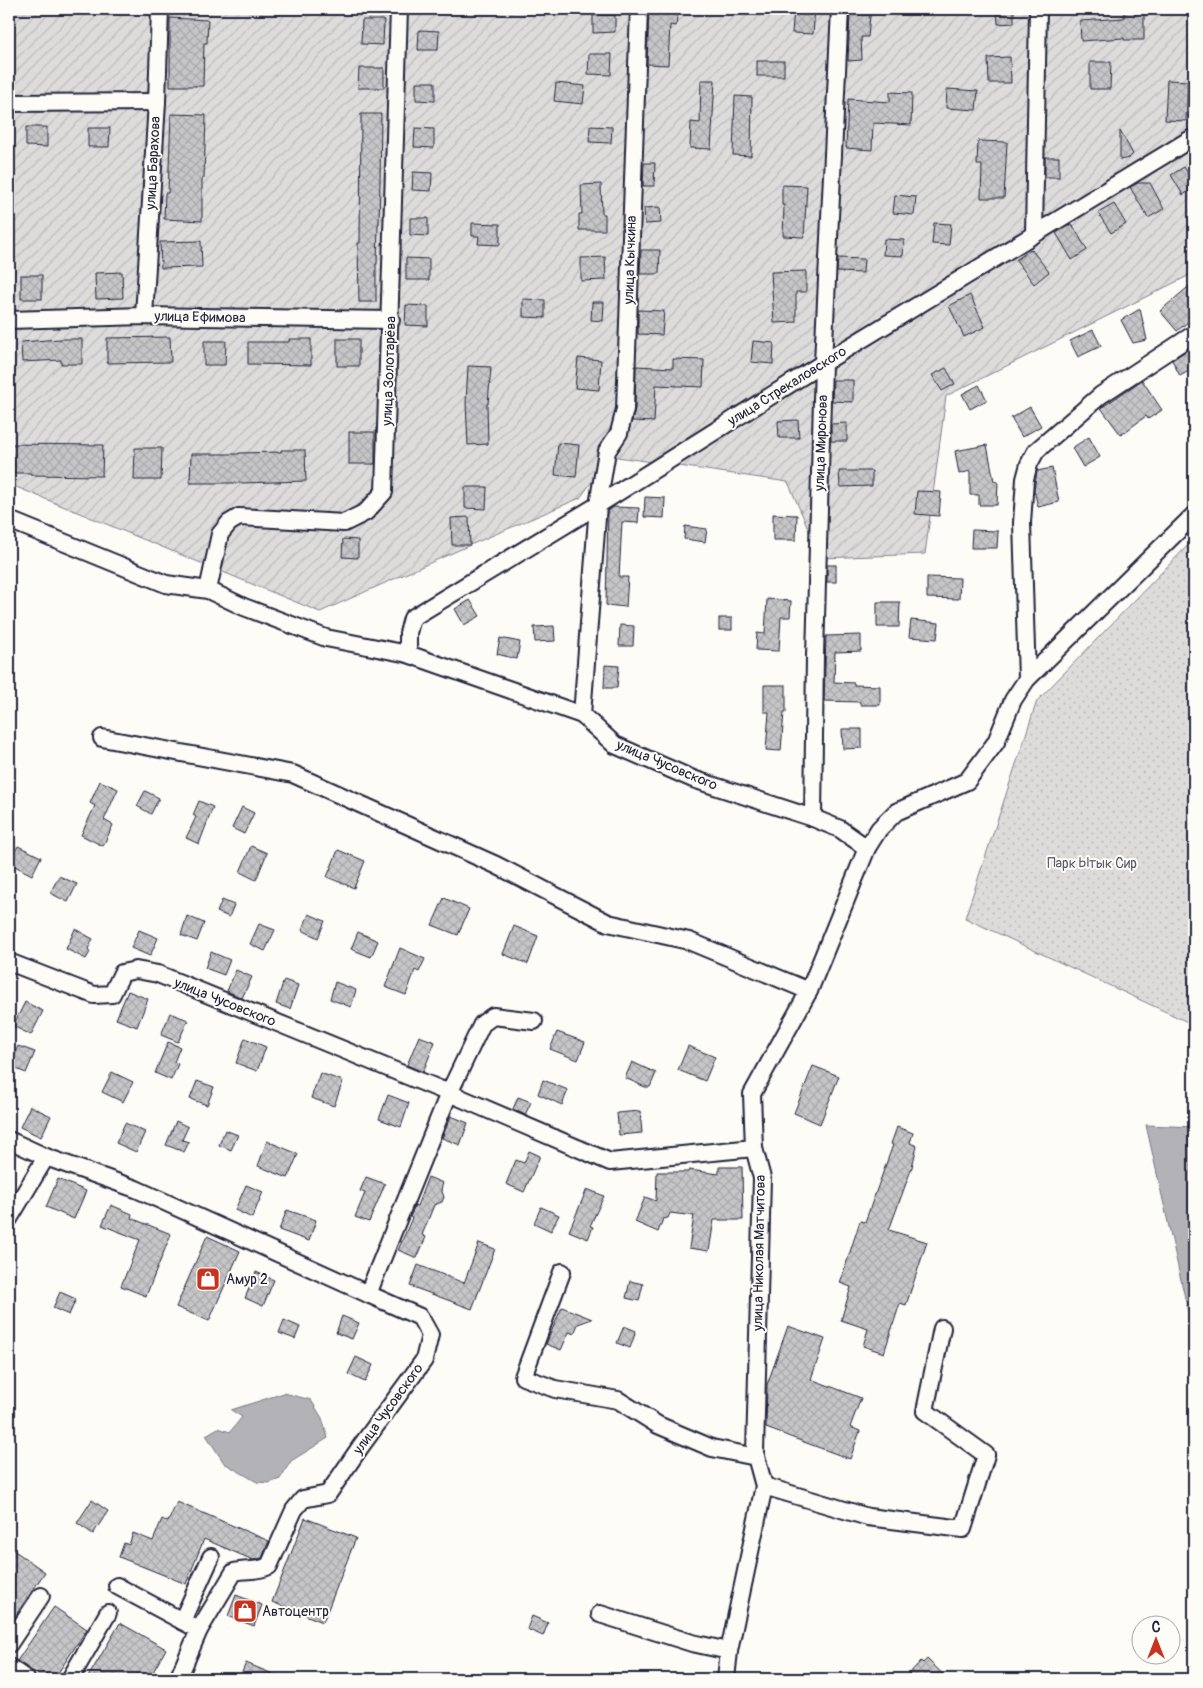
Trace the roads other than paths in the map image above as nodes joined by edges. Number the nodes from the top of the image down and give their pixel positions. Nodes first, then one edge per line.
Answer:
1 (160, 9) edge
2 (399, 9) edge
3 (639, 9) edge
4 (840, 9) edge
5 (1038, 9) edge
6 (157, 102) junction
7 (9, 103) edge
8 (1194, 137) edge
9 (1034, 234) junction
10 (144, 316) junction
11 (9, 320) edge
12 (391, 320) junction
13 (1194, 334) edge
14 (823, 363) junction
15 (598, 506) junction
16 (1194, 515) edge
17 (9, 520) edge
18 (208, 590) junction
19 (408, 654) junction
20 (1027, 679) junction
21 (582, 714) junction
22 (102, 738) dead end
23 (813, 818) junction
24 (867, 848) junction
25 (9, 962) edge
26 (809, 991) junction
27 (534, 1021) dead end
28 (449, 1093) junction
29 (9, 1140) edge
30 (754, 1148) junction
31 (46, 1157) junction
32 (9, 1219) edge
33 (562, 1272) dead end
34 (368, 1294) junction
35 (942, 1328) dead end
36 (756, 1457) junction
37 (764, 1486) junction
38 (211, 1557) dead end
39 (117, 1586) dead end
40 (41, 1596) dead end
41 (108, 1613) dead end
42 (600, 1614) dead end
43 (182, 1621) junction
44 (199, 1630) junction
45 (9, 1644) edge
46 (729, 1651) junction
47 (9, 1667) edge
48 (26, 1679) edge
49 (70, 1679) edge
50 (178, 1679) edge
51 (726, 1679) edge

1 - 6 street, улица Барахова
2 - 12 street, улица Золотарёва
3 - 15 street, улица Кычкина
4 - 14 street, улица Миронова
5 - 9 street
6 - 7 street
6 - 10 street, улица Барахова
8 - 9 street, улица Стрекаловского
9 - 14 street, улица Стрекаловского
10 - 11 street, улица Ефимова
10 - 12 street, улица Ефимова
12 - 18 street, улица Золотарёва
13 - 20 street
14 - 15 street, улица Стрекаловского
14 - 23 street, улица Миронова
15 - 19 street, улица Стрекаловского
15 - 21 street, улица Кычкина
16 - 20 street, улица Николая Матчитова
17 - 18 street, улица Чусовского
18 - 19 street, улица Чусовского
19 - 21 street, улица Чусовского
20 - 24 street, улица Николая Матчитова
21 - 23 street, улица Чусовского
22 - 26 street
23 - 24 street, улица Чусовского
24 - 26 street, улица Николая Матчитова
25 - 28 street, улица Чусовского
26 - 30 street, улица Николая Матчитова
27 - 28 street
28 - 30 street, улица Чусовского
28 - 34 street
29 - 31 street, улица Чусовского
30 - 36 street, улица Николая Матчитова
31 - 32 street
31 - 34 street, улица Чусовского
33 - 36 street
34 - 44 street, улица Чусовского
35 - 37 street
36 - 37 street, улица Николая Матчитова
37 - 46 street, улица Николая Матчитова
38 - 43 street
39 - 43 street
40 - 45 street
41 - 49 street
42 - 46 street
43 - 44 street
44 - 50 street
46 - 51 street, улица Николая Матчитова
47 - 48 street

